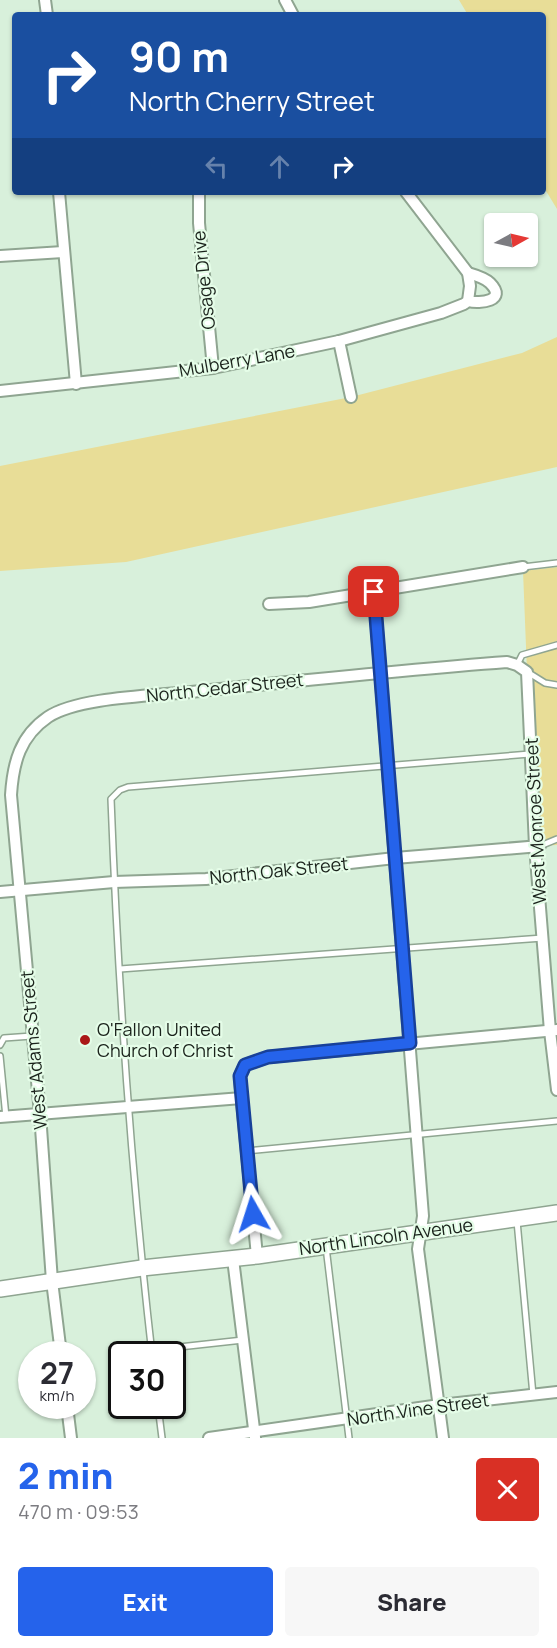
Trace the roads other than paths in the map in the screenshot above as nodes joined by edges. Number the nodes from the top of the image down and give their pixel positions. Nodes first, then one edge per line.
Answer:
1 (59, 195) edge
2 (199, 195) edge
3 (408, 195) edge
4 (63, 252) junction
5 (0, 256) edge
6 (468, 273) junction
7 (468, 301) junction
8 (339, 341) junction
9 (213, 368) junction
10 (76, 384) junction
11 (0, 391) edge
12 (351, 397) dead end
13 (557, 563) edge
14 (523, 567) joint
15 (374, 592) junction
16 (269, 604) dead end
17 (557, 645) edge
18 (522, 668) junction
19 (380, 672) junction
20 (557, 685) edge
21 (532, 753) junction
22 (389, 765) junction
23 (13, 819) joint
24 (557, 839) edge
25 (538, 846) junction
26 (395, 858) junction
27 (114, 882) junction
28 (20, 890) junction
29 (0, 892) edge
30 (543, 938) junction
31 (402, 949) junction
32 (120, 969) junction
33 (554, 1030) edge
34 (32, 1036) junction
35 (410, 1043) junction
36 (0, 1044) edge
37 (0, 1056) edge
38 (557, 1090) edge
39 (242, 1098) junction
40 (129, 1108) junction
41 (40, 1114) junction
42 (3, 1117) edge
43 (557, 1120) edge
44 (416, 1134) junction
45 (247, 1151) junction
46 (557, 1214) edge
47 (516, 1219) junction
48 (420, 1232) junction
49 (326, 1246) junction
50 (257, 1256) junction
51 (233, 1259) junction
52 (142, 1268) junction
53 (52, 1281) junction
54 (0, 1289) edge
55 (243, 1340) junction
56 (59, 1341) edge
57 (151, 1341) edge
58 (186, 1348) edge
59 (557, 1392) edge
60 (533, 1395) junction
61 (440, 1406) junction
62 (69, 1419) edge
63 (160, 1419) edge
64 (347, 1419) junction
65 (255, 1435) edge
66 (71, 1438) edge
67 (162, 1438) edge
68 (209, 1438) edge
69 (349, 1438) edge
70 (443, 1438) edge

1 - 4 street
2 - 9 street, Osage Drive
3 - 6 street
4 - 5 street
4 - 10 street
6 - 7 street
6 - 7 street, Mulberry Lane
7 - 8 street, Mulberry Lane
8 - 9 street, Mulberry Lane
8 - 12 street
9 - 10 street, Mulberry Lane
10 - 11 street, Mulberry Lane
13 - 14 lane
14 - 15 street
15 - 16 street
15 - 19 street
17 - 18 lane
18 - 19 street, North Cedar Street
18 - 20 lane
18 - 21 street, West Monroe Street
19 - 22 street
19 - 23 street, North Cedar Street
21 - 22 lane
21 - 25 street, West Monroe Street
22 - 26 street
22 - 27 lane
23 - 28 street, West Adams Street
24 - 25 lane, North Oak Street
25 - 26 street, North Oak Street
25 - 30 street, West Monroe Street
26 - 27 street, North Oak Street
26 - 31 street
27 - 28 street, North Oak Street
27 - 32 lane
28 - 29 street, North Oak Street
28 - 34 street, West Adams Street
30 - 31 lane
30 - 33 street, West Monroe Street
31 - 32 lane
31 - 35 street
32 - 40 lane
33 - 35 street
33 - 38 street, West Monroe Street
34 - 36 lane
34 - 41 street, West Adams Street
35 - 39 street
35 - 44 street
37 - 42 lane
39 - 40 street
39 - 45 street
40 - 41 street
40 - 52 lane
41 - 42 street
41 - 53 street, West Adams Street
43 - 44 lane
44 - 45 lane
44 - 48 street
45 - 50 street
46 - 47 main road, North Lincoln Avenue
47 - 48 main road, North Lincoln Avenue
47 - 60 lane
48 - 49 main road, North Lincoln Avenue
48 - 61 street
49 - 50 main road, North Lincoln Avenue
49 - 64 lane
50 - 51 main road, North Lincoln Avenue
51 - 52 main road, North Lincoln Avenue
51 - 55 street
52 - 53 main road, North Lincoln Avenue
52 - 57 lane
53 - 54 main road, North Lincoln Avenue
53 - 56 street, West Adams Street
55 - 58 lane
55 - 65 street
59 - 60 street, North Vine Street
60 - 61 street, North Vine Street
61 - 64 street, North Vine Street
61 - 70 street
62 - 66 street
63 - 67 lane
64 - 65 street, North Vine Street
64 - 69 lane
65 - 68 street, North Vine Street

